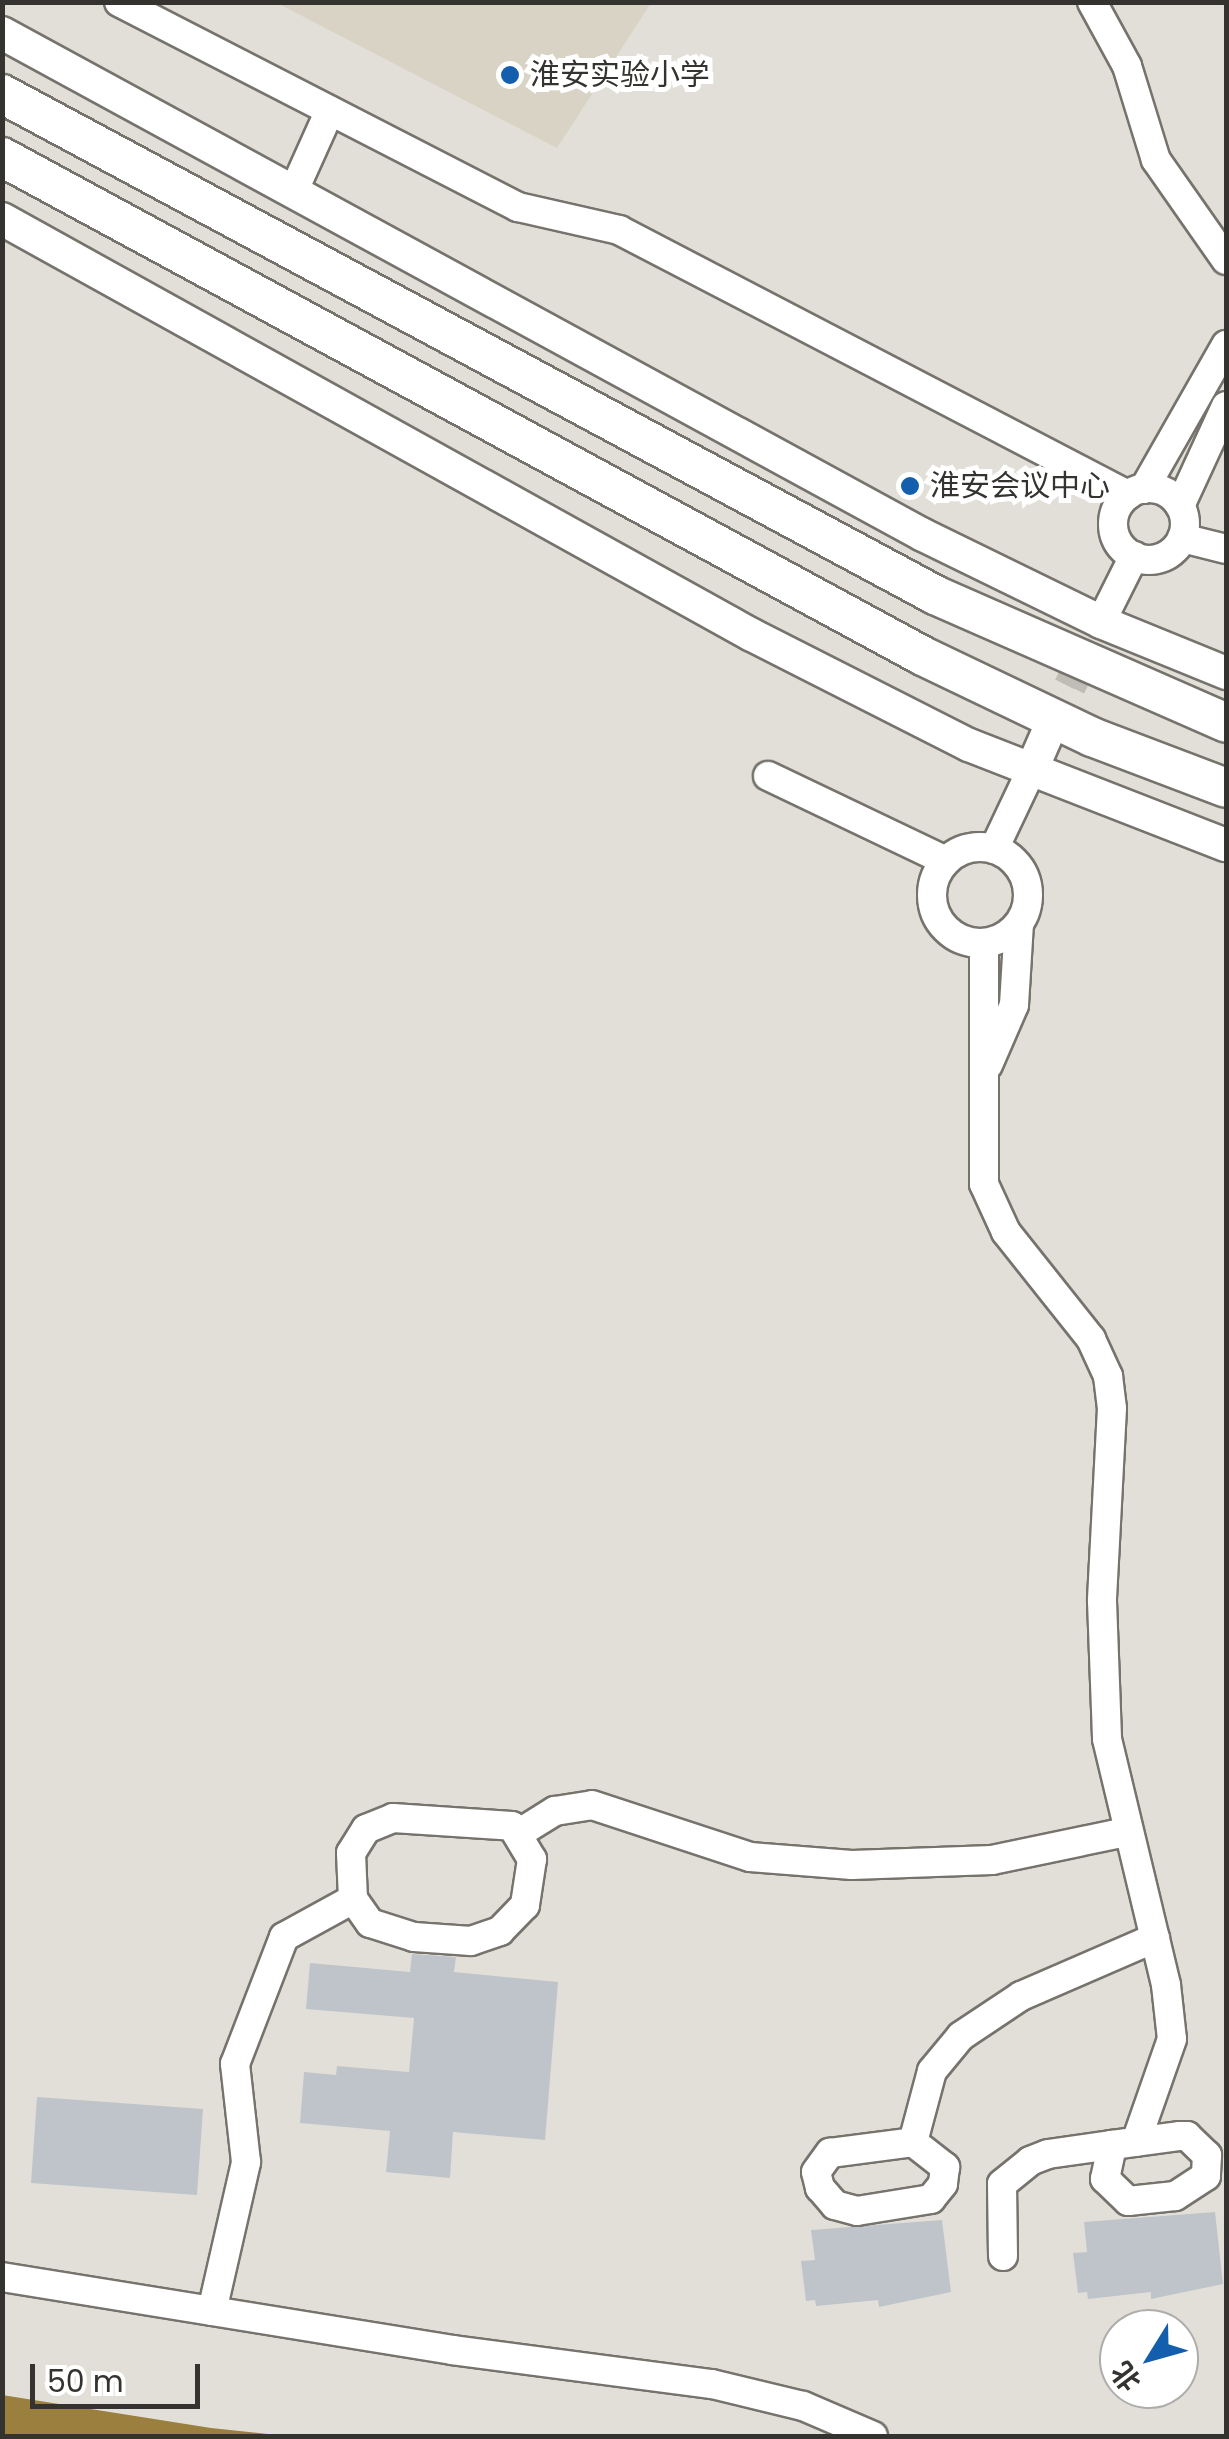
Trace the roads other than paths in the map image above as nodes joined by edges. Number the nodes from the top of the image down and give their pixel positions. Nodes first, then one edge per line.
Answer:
1 (119, 2) edge
2 (1092, 2) edge
3 (2, 33) edge
4 (2, 94) edge
5 (330, 110) junction
6 (2, 157) edge
7 (295, 188) junction
8 (2, 219) edge
9 (1226, 260) edge
10 (1226, 345) edge
11 (1226, 406) edge
12 (1136, 492) junction
13 (1180, 506) junction
14 (1182, 538) junction
15 (1226, 549) edge
16 (1134, 556) junction
17 (1096, 633) junction
18 (1226, 673) edge
19 (1226, 723) edge
20 (1048, 730) tunnel mouth
21 (1031, 772) junction
22 (768, 776) dead end
23 (1226, 788) edge
24 (1226, 845) edge
25 (994, 849) junction
26 (946, 860) junction
27 (1019, 924) junction
28 (984, 943) junction
29 (988, 1065) junction
30 (521, 1832) junction
31 (1126, 1832) junction
32 (353, 1900) junction
33 (1155, 1938) junction
34 (914, 2142) dead end
35 (1003, 2256) dead end
36 (2, 2277) edge
37 (212, 2312) junction
38 (873, 2436) edge

1 - 5 street
2 - 9 street
3 - 7 main road
4 - 19 highway
5 - 7 street
5 - 12 street
6 - 23 highway
7 - 17 main road
8 - 21 main road
10 - 12 street
11 - 13 street
12 - 13 street
12 - 16 street
13 - 14 street
14 - 15 street
14 - 16 street
16 - 17 street
17 - 18 main road
20 - 21 main road
21 - 24 main road
21 - 25 street
22 - 26 street
25 - 26 street
25 - 27 street
26 - 28 street
27 - 28 street
27 - 29 street
28 - 29 street
29 - 31 street
30 - 31 street
30 - 32 street
30 - 32 street
31 - 33 street
32 - 37 street
33 - 34 street
33 - 35 street
36 - 37 street
37 - 38 street

